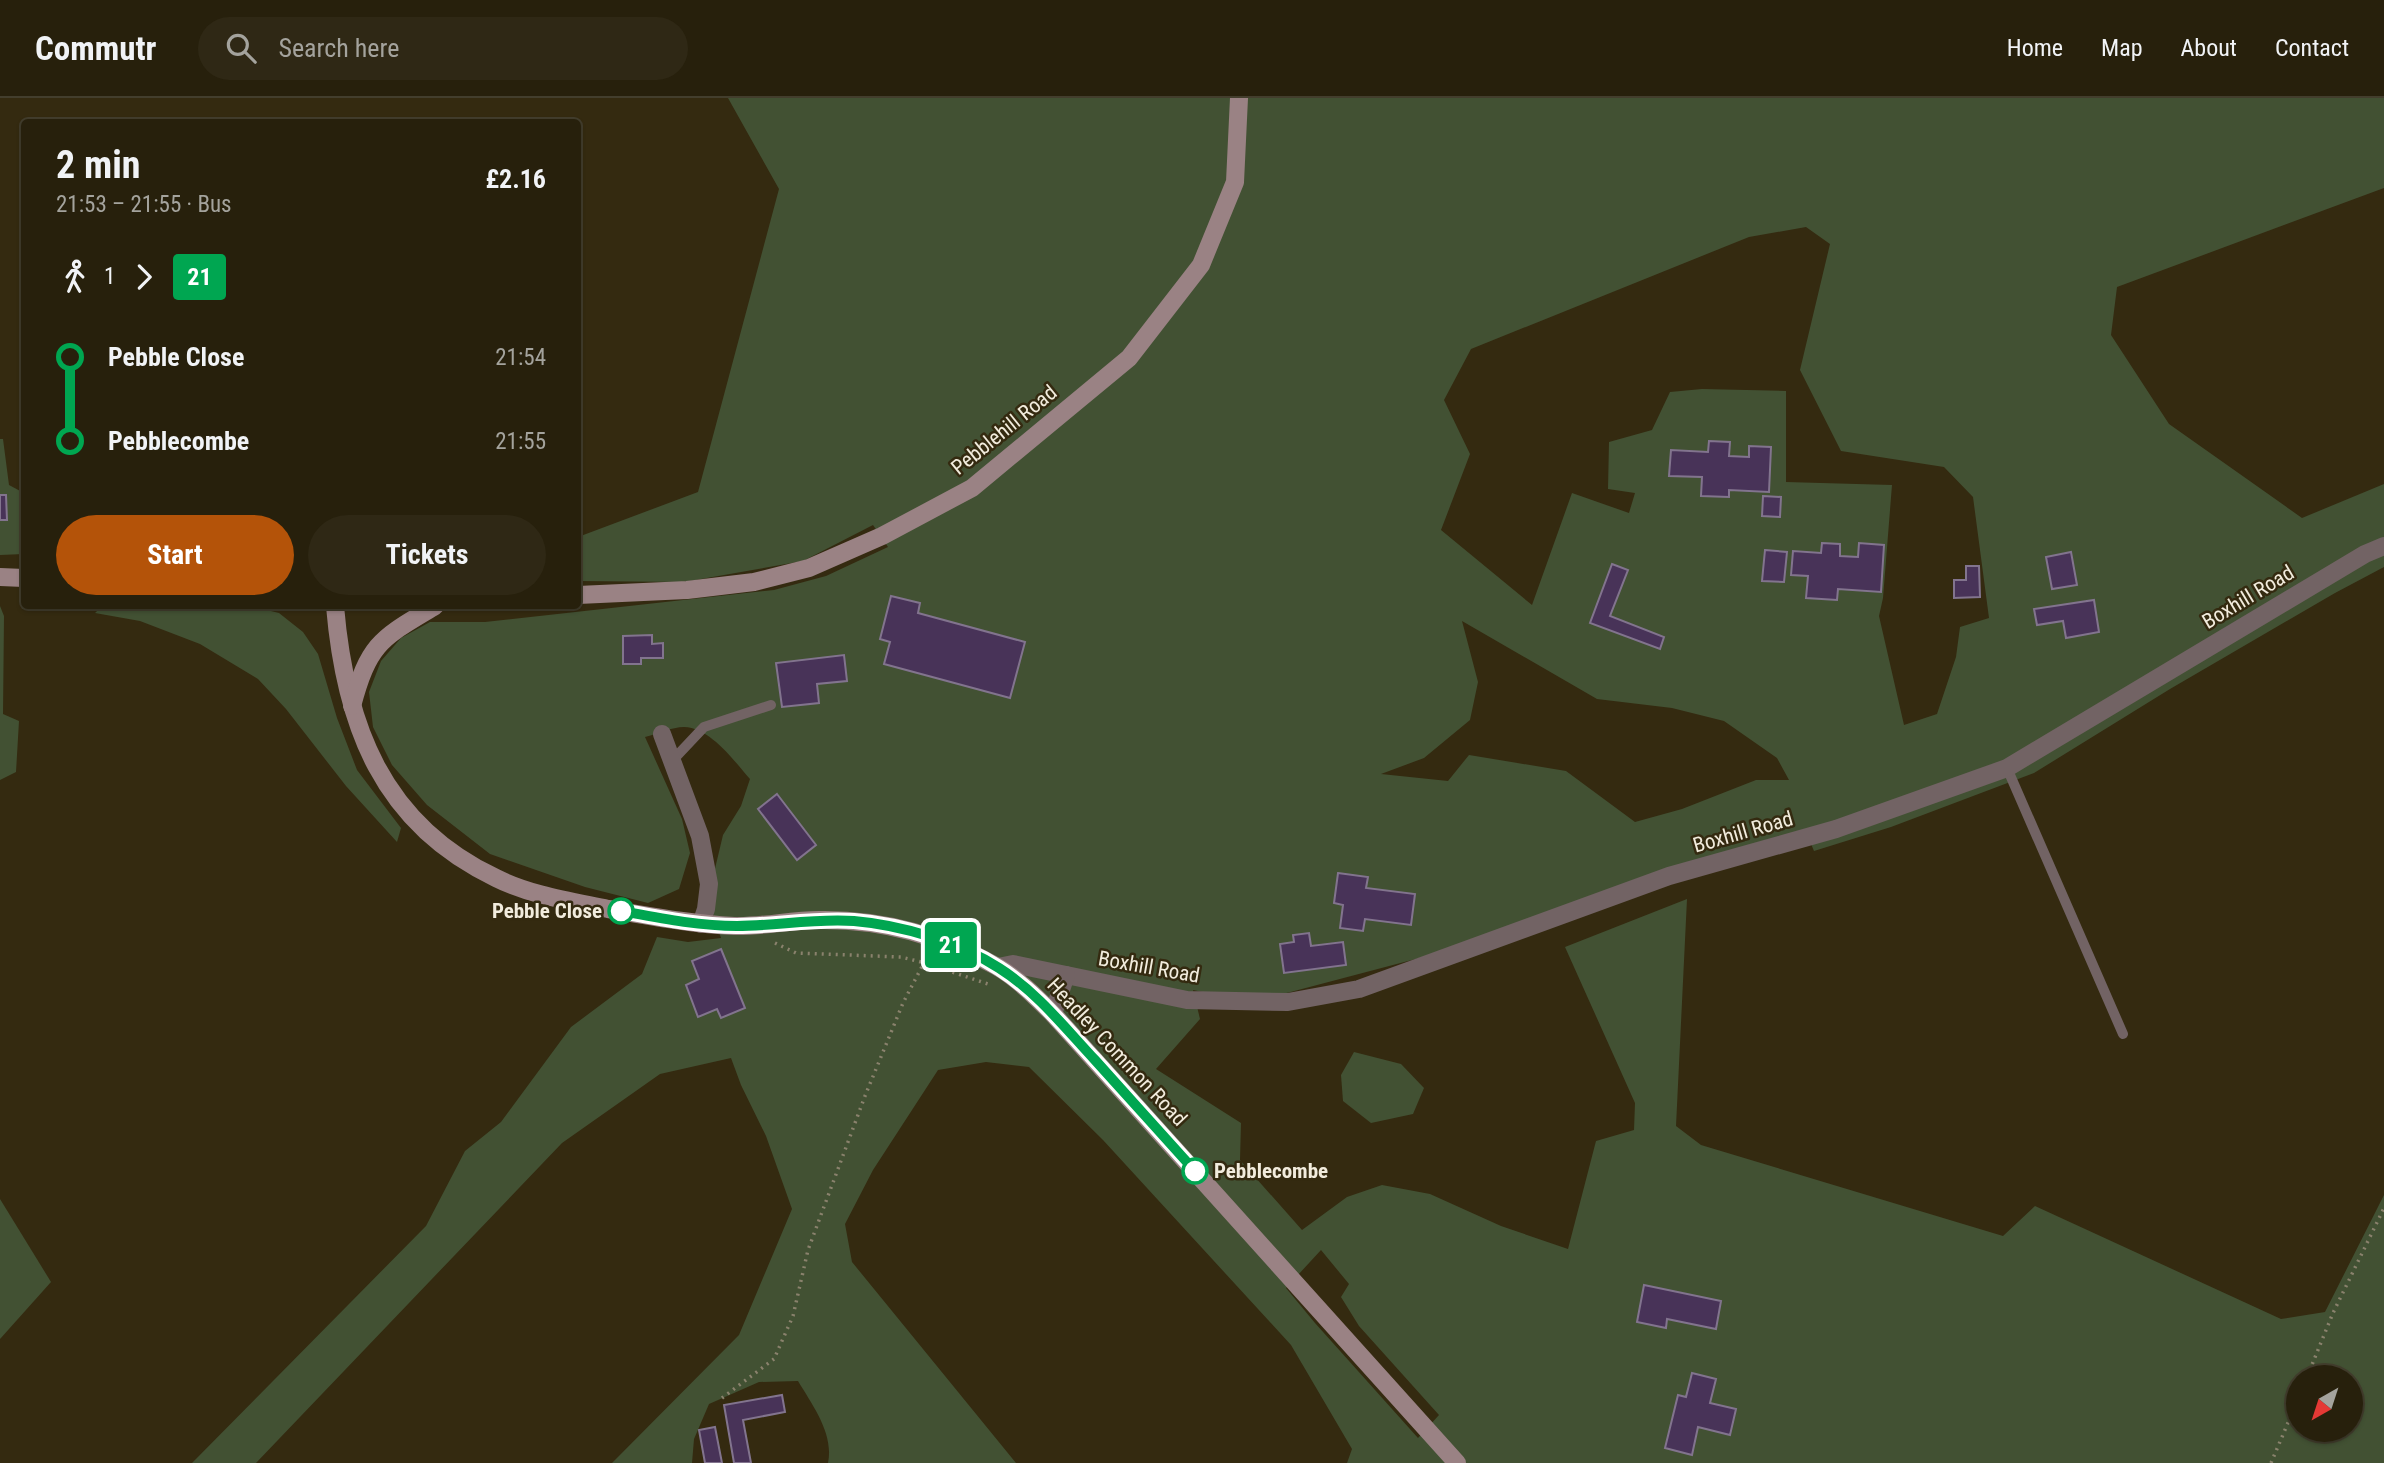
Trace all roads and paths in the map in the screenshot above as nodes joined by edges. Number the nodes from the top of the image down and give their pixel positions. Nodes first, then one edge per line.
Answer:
1 (1239, 98) edge
2 (2384, 546) edge
3 (0, 577) edge
4 (21, 578) edge
5 (581, 595) edge
6 (335, 609) edge
7 (430, 609) edge
8 (771, 705) dead end
9 (351, 709) junction
10 (662, 734) dead end
11 (672, 761) junction
12 (2007, 768) junction
13 (701, 924) junction
14 (936, 939) junction
15 (773, 942) dead end
16 (925, 963) junction
17 (998, 967) junction
18 (1066, 975) junction
19 (999, 987) dead end
20 (1053, 1014) junction
21 (2123, 1034) dead end
22 (2384, 1208) edge
23 (2312, 1365) edge
24 (723, 1398) dead end
25 (2286, 1427) edge
26 (1457, 1463) edge
27 (2271, 1463) edge

1 - 5 main road, Pebblehill Road
2 - 12 street, Boxhill Road
3 - 4 main road
6 - 9 main road, Headley Common Road
7 - 9 main road
8 - 11 lane
9 - 13 main road, Headley Common Road
10 - 11 street
11 - 13 street
12 - 18 street, Boxhill Road
12 - 21 lane
13 - 14 main road, Headley Common Road
14 - 16 path
14 - 17 main road, Headley Common Road
15 - 16 path
16 - 19 path
16 - 24 path
17 - 18 street, Boxhill Road
17 - 20 main road, Headley Common Road
18 - 20 street, Boxhill Road
20 - 26 main road, Headley Common Road
22 - 23 path
25 - 27 path

